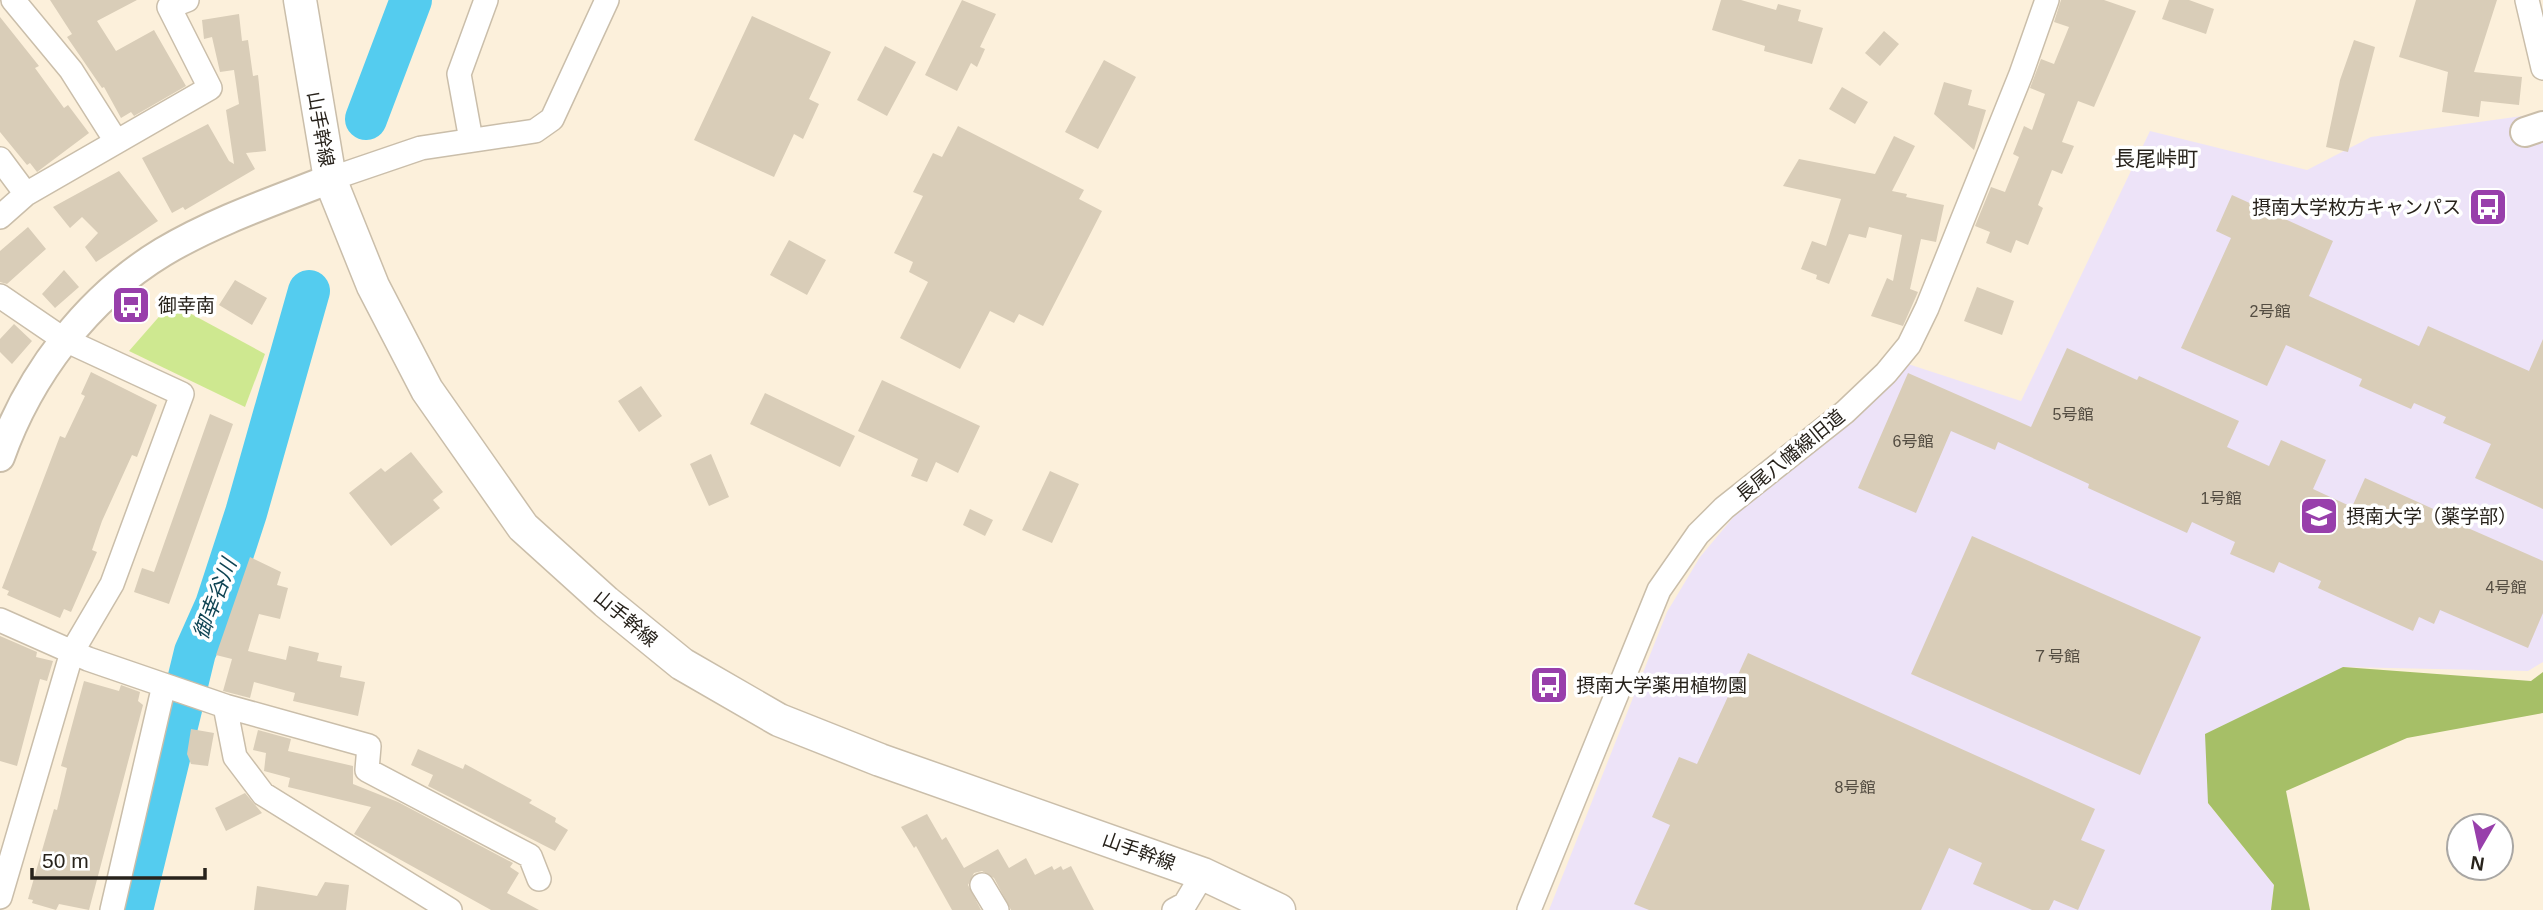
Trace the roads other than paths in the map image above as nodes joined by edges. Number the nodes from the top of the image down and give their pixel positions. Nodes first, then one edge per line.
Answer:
1 (13, 0) edge
2 (187, 0) edge
3 (300, 0) edge
4 (486, 0) edge
5 (607, 0) edge
6 (2047, 0) edge
7 (2527, 0) edge
8 (2543, 68) edge
9 (471, 140) junction
10 (116, 141) junction
11 (0, 159) edge
12 (330, 179) junction
13 (26, 194) junction
14 (0, 217) edge
15 (0, 296) edge
16 (64, 339) junction
17 (0, 457) edge
18 (0, 620) edge
19 (72, 652) junction
20 (169, 687) junction
21 (225, 706) junction
22 (1203, 874) junction
23 (539, 879) dead end
24 (982, 885) dead end
25 (0, 897) edge
26 (112, 910) edge
27 (450, 910) edge
28 (997, 910) edge
29 (1174, 910) edge
30 (1279, 910) edge
31 (1529, 910) edge

1 - 10 street
2 - 10 street
3 - 12 main road, 山手幹線
4 - 9 street
5 - 9 street
6 - 31 street, 長尾八幡線旧道
7 - 8 street
9 - 12 street
10 - 13 street
11 - 13 street
12 - 16 street
12 - 22 main road, 山手幹線
13 - 14 street
15 - 16 street
16 - 17 street
16 - 19 street
18 - 19 street
19 - 20 street
19 - 25 street
20 - 21 street
20 - 26 street
21 - 23 street
21 - 27 street
22 - 29 street
22 - 30 main road, 山手幹線
24 - 28 street

